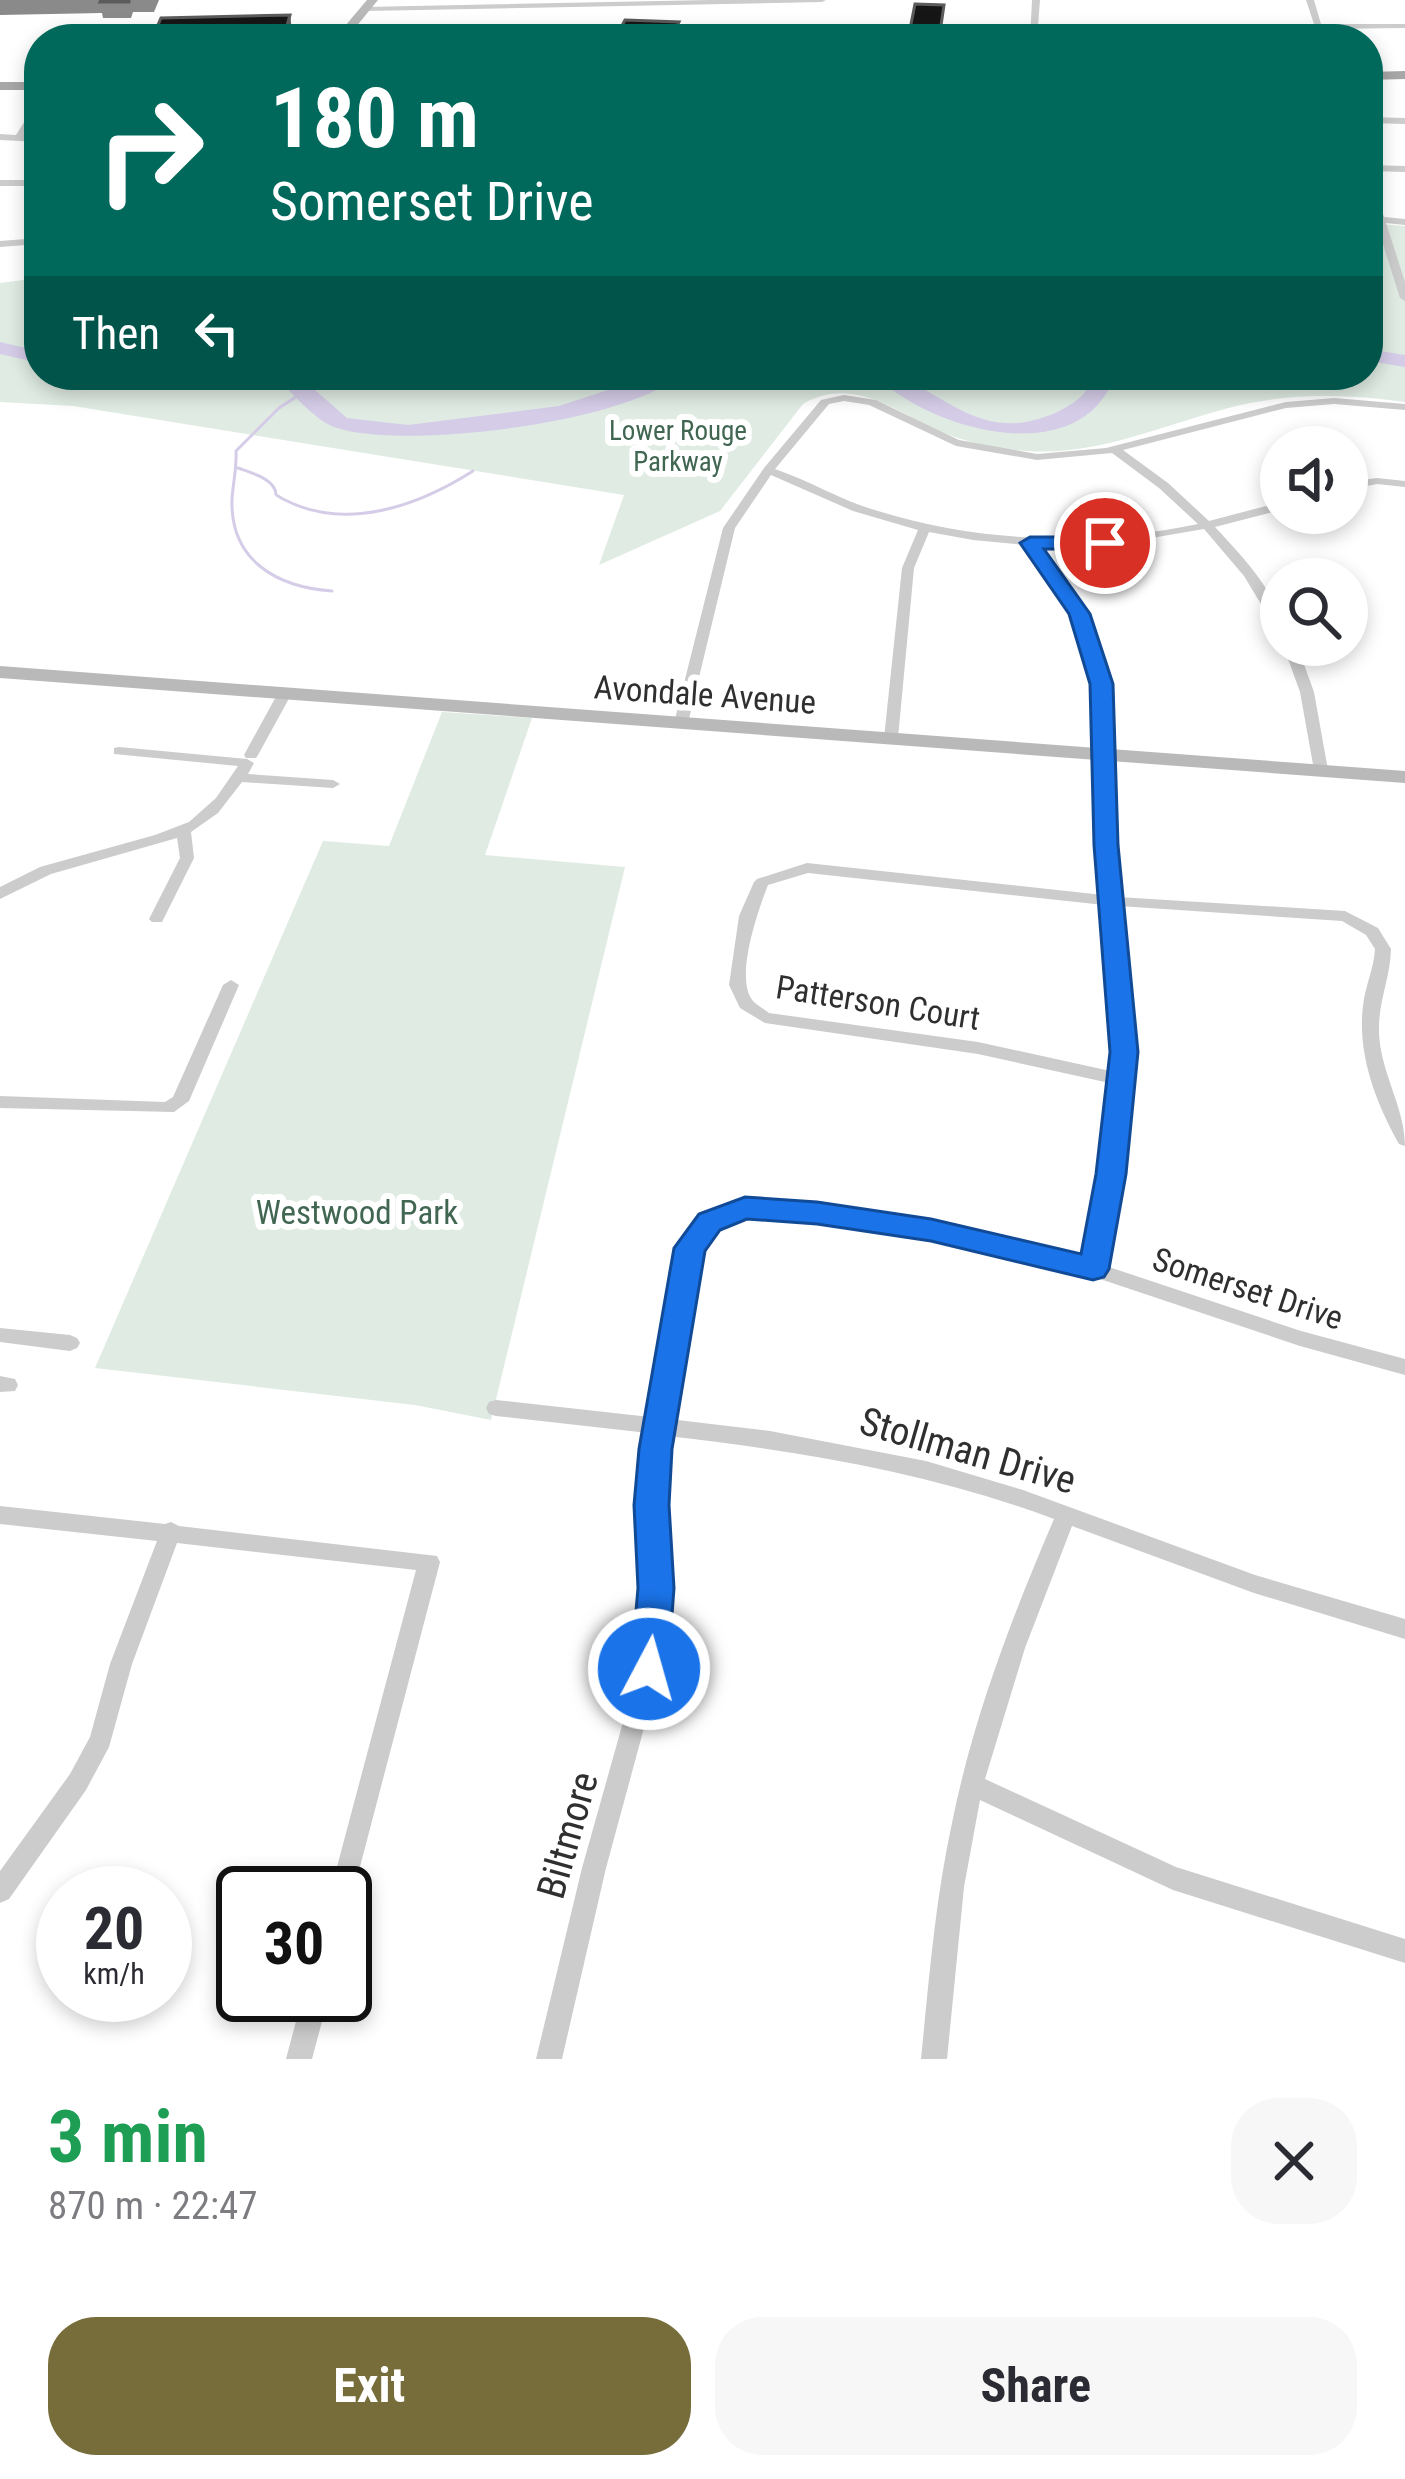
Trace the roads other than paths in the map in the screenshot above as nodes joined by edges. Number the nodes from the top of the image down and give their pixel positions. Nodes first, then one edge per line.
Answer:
1 (822, 0) edge
2 (369, 4) edge
3 (0, 73) edge
4 (0, 85) edge
5 (24, 130) edge
6 (0, 136) edge
7 (19, 138) junction
8 (24, 138) edge
9 (1383, 240) edge
10 (1404, 289) edge
11 (1405, 406) edge
12 (1114, 449) junction
13 (768, 470) junction
14 (1368, 481) edge
15 (1405, 484) edge
16 (1260, 512) edge
17 (926, 528) junction
18 (1208, 528) junction
19 (1030, 543) junction
20 (1260, 592) edge
21 (1298, 666) edge
22 (0, 672) edge
23 (285, 693) junction
24 (681, 723) junction
25 (891, 738) junction
26 (119, 751) dead end
27 (1102, 754) junction
28 (251, 755) dead end
29 (1321, 770) junction
30 (1405, 776) edge
31 (239, 778) junction
32 (332, 784) dead end
33 (183, 830) junction
34 (0, 894) edge
35 (1110, 901) junction
36 (157, 919) dead end
37 (231, 985) dead end
38 (1123, 1080) junction
39 (0, 1102) edge
40 (1405, 1140) edge
41 (720, 1215) joint
42 (1093, 1269) junction
43 (0, 1335) edge
44 (70, 1343) dead end
45 (1405, 1367) edge
46 (496, 1408) dead end
47 (658, 1428) junction
48 (1066, 1514) junction
49 (0, 1515) edge
50 (171, 1531) junction
51 (1405, 1629) edge
52 (972, 1785) junction
53 (349, 1866) edge
54 (0, 1891) edge
55 (1405, 1951) edge
56 (309, 2022) edge
57 (299, 2059) edge
58 (549, 2059) edge
59 (934, 2059) edge

1 - 2 street
3 - 4 main road
5 - 7 street
6 - 7 street
7 - 8 street
9 - 10 street
11 - 12 street
12 - 13 street
12 - 18 street
13 - 17 street
13 - 24 street
14 - 15 street
16 - 18 street
17 - 19 street
17 - 25 street
18 - 19 street
18 - 20 street
19 - 27 street
21 - 29 street
22 - 23 street, Avondale Avenue
23 - 24 street, Avondale Avenue
23 - 28 street
24 - 25 street, Avondale Avenue
25 - 27 street, Avondale Avenue
26 - 31 street
27 - 29 street, Avondale Avenue
27 - 35 street
29 - 30 street, Avondale Avenue
31 - 32 street
31 - 33 street
33 - 34 street
33 - 36 street
35 - 38 street
35 - 38 street, Patterson Court
35 - 40 street
37 - 39 street
38 - 42 street
41 - 42 street, Somerset Drive
41 - 47 street, Biltmore
42 - 45 street, Somerset Drive
43 - 44 street
46 - 47 street, Stollman Drive
47 - 48 street, Stollman Drive
47 - 58 street, Biltmore
48 - 51 street, Stollman Drive
48 - 52 street
49 - 50 street
50 - 53 street
50 - 54 street
52 - 55 street
52 - 59 street
56 - 57 street

